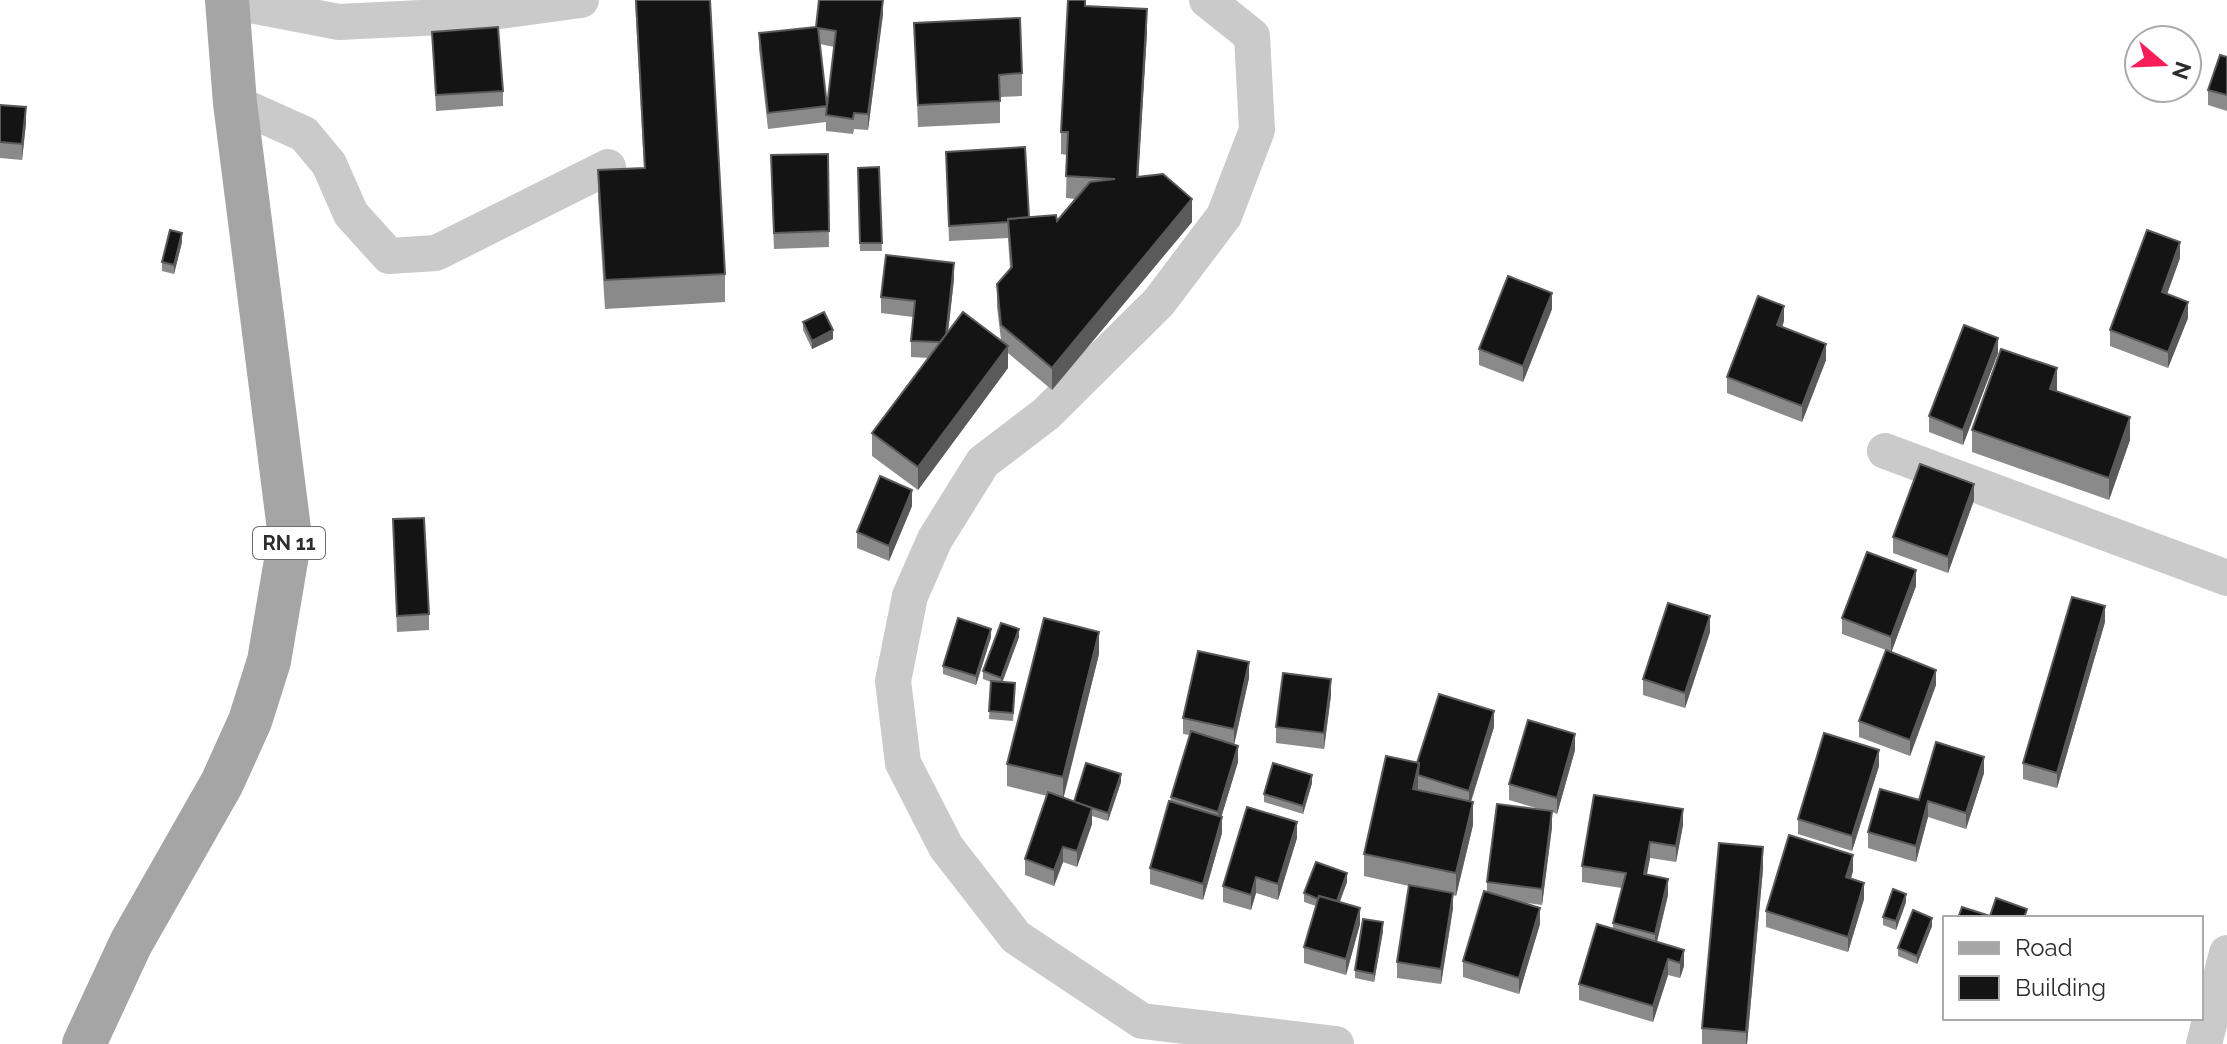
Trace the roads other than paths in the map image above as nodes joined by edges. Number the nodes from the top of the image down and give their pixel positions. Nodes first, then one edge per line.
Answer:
1 (226, 0) edge
2 (581, 0) edge
3 (1207, 0) edge
4 (464, 8) edge
5 (235, 103) junction
6 (608, 167) edge
7 (1885, 451) dead end
8 (2227, 578) edge
9 (2227, 953) edge
10 (84, 1044) edge
11 (1336, 1044) edge
12 (2204, 1044) edge

1 - 4 street
1 - 5 main road, RN 11
2 - 4 street
3 - 11 street
5 - 6 street
5 - 10 main road, RN 11
7 - 8 street
9 - 12 street

